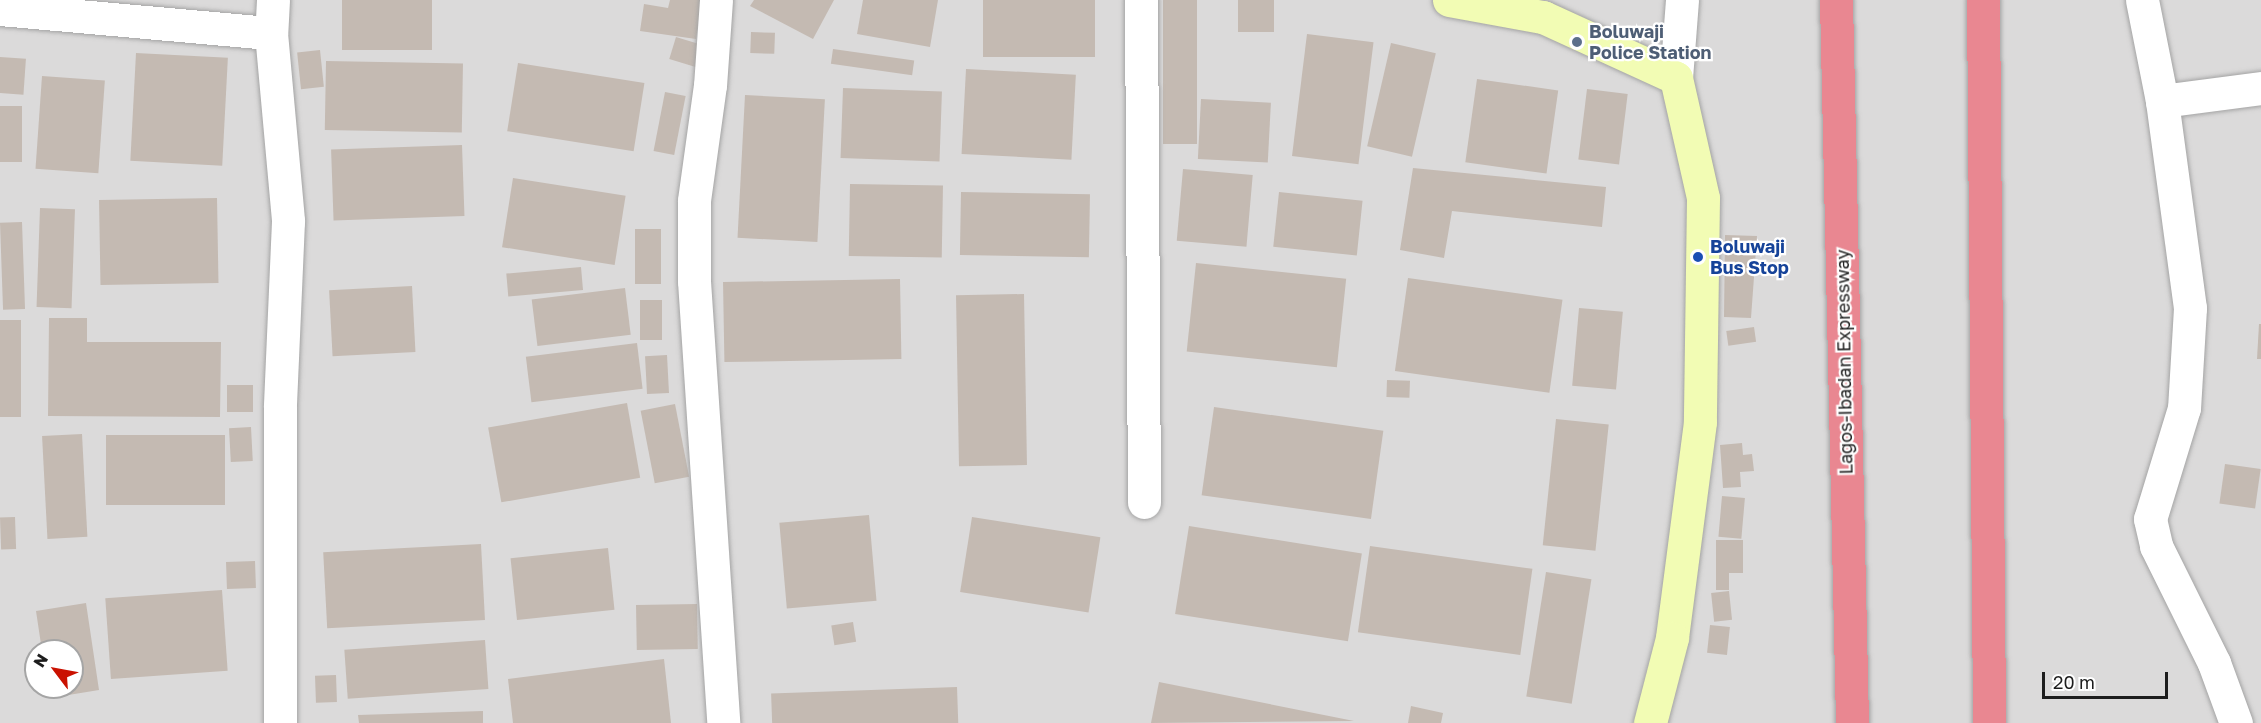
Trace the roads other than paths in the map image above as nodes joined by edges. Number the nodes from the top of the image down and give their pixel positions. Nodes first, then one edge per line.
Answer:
1 (273, 0) edge
2 (716, 0) edge
3 (1141, 0) edge
4 (1449, 0) edge
5 (1682, 0) edge
6 (1836, 0) edge
7 (1983, 0) edge
8 (2142, 0) edge
9 (0, 9) edge
10 (271, 33) junction
11 (1676, 78) junction
12 (2261, 88) edge
13 (2162, 101) junction
14 (1144, 502) dead end
15 (280, 723) edge
16 (723, 723) edge
17 (1650, 723) edge
18 (1852, 723) edge
19 (1989, 723) edge
20 (2236, 723) edge

1 - 10 street
2 - 16 street
3 - 14 street
4 - 11 street
5 - 11 street
6 - 18 highway, Lagos-Ibadan Expressway
7 - 19 highway
8 - 13 street
9 - 10 street
10 - 15 street
11 - 17 street
12 - 13 street
13 - 20 street

